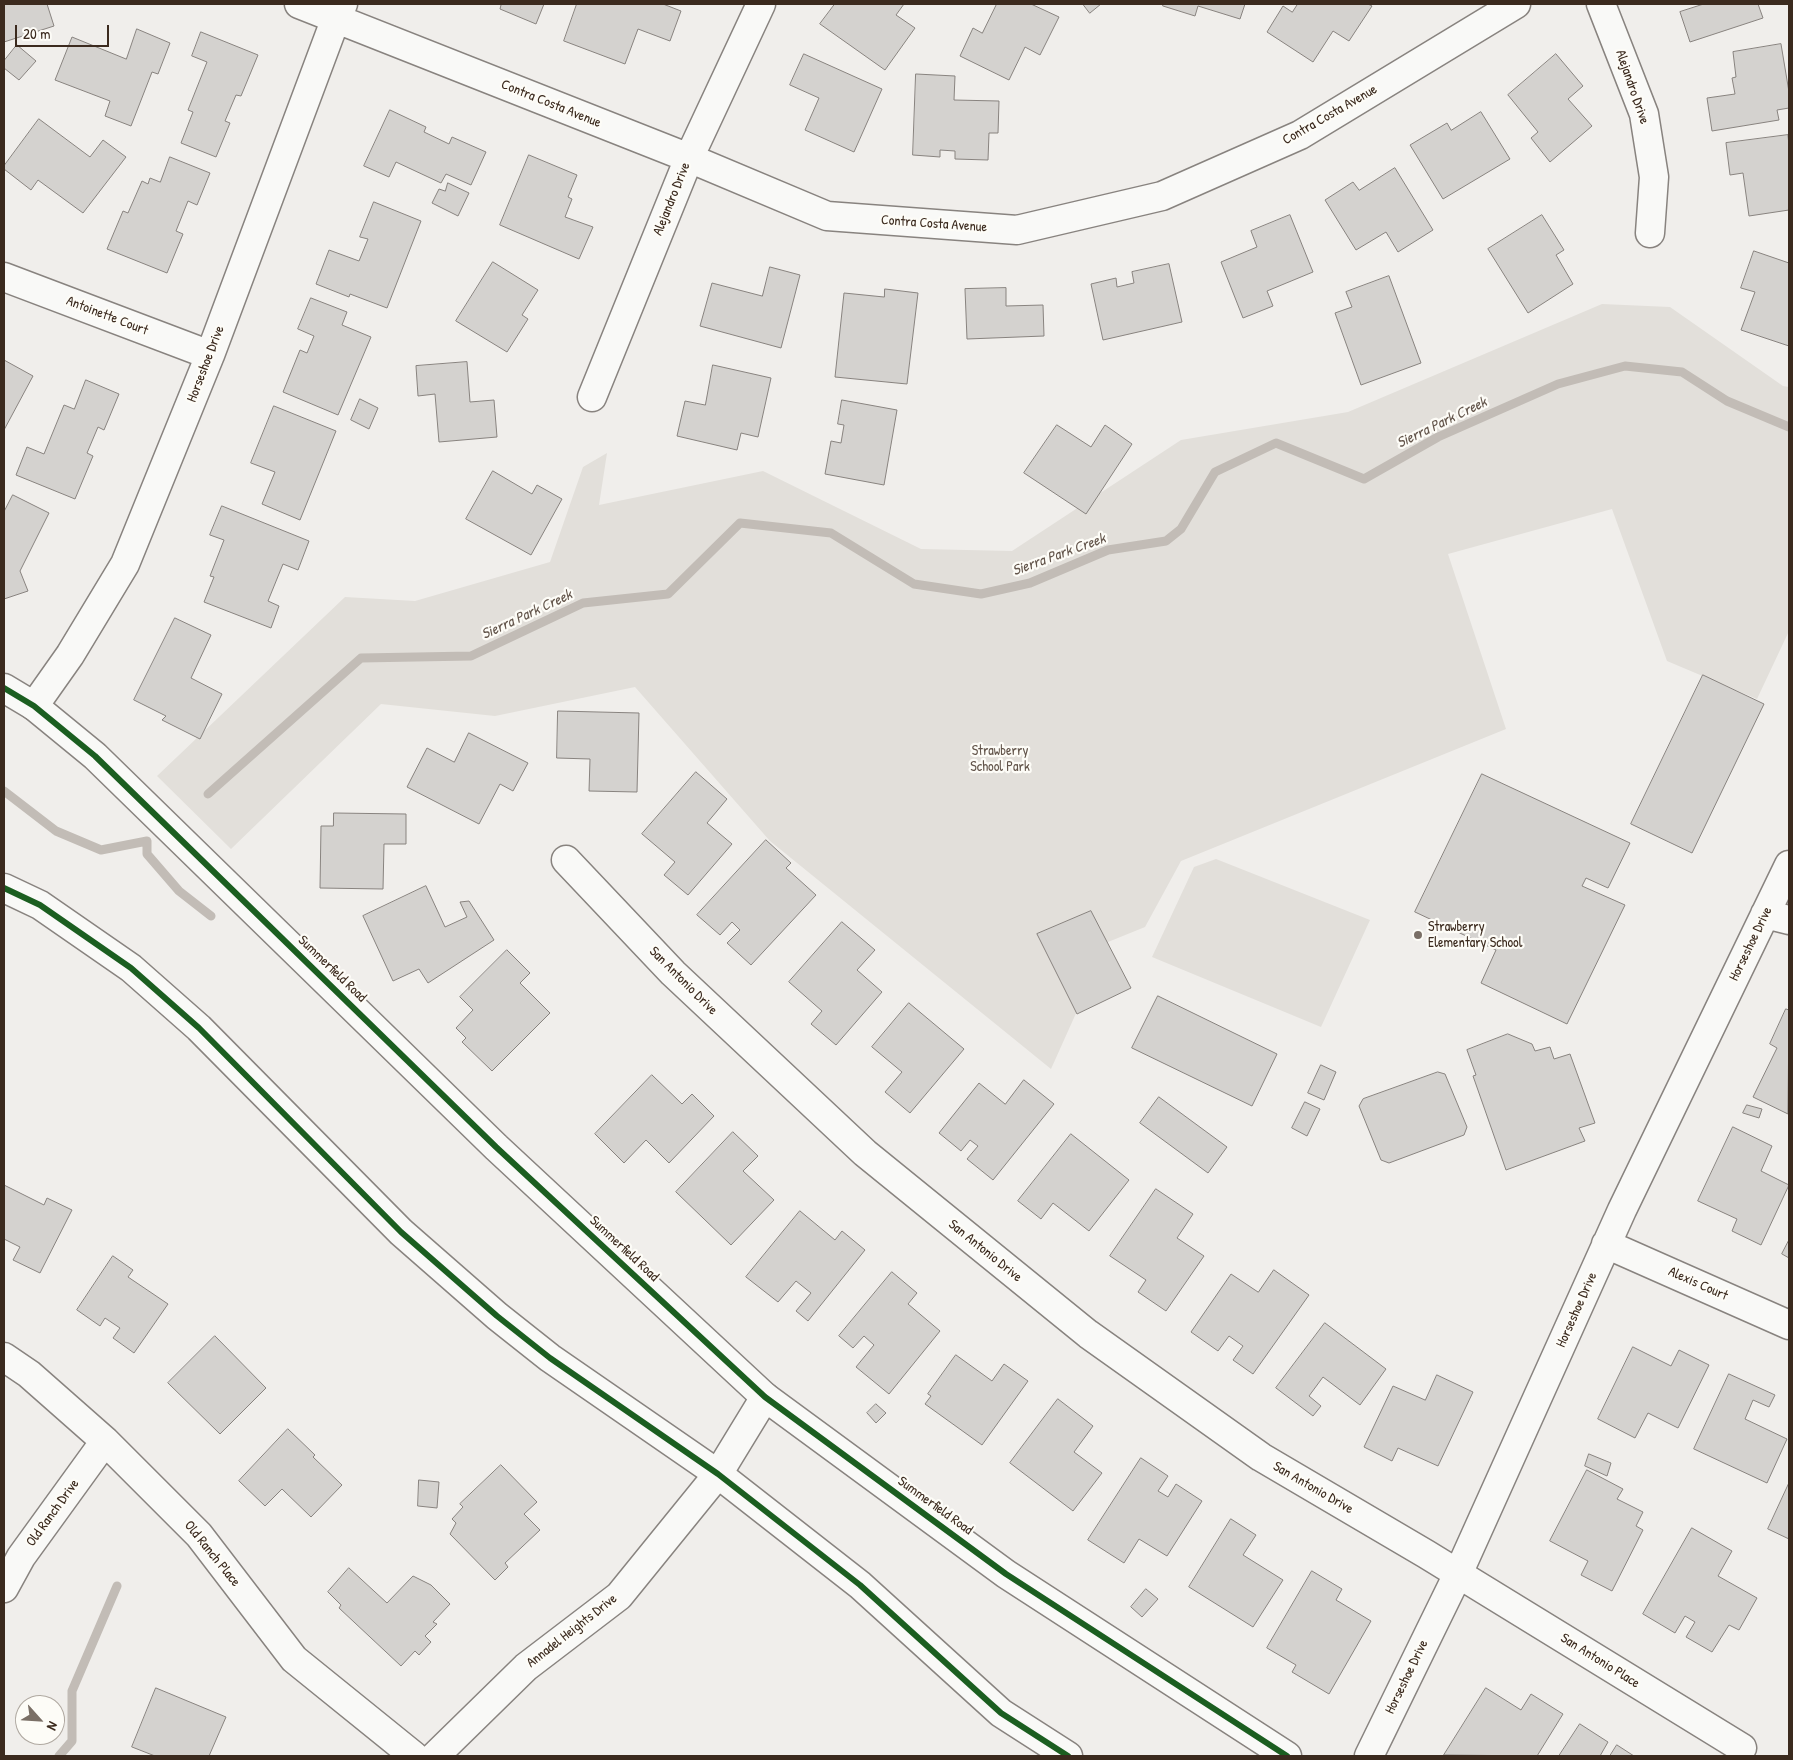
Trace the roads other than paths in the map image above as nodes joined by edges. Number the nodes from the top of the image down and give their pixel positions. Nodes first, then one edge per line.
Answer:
1 (299, 4) edge
2 (761, 4) edge
3 (1516, 4) edge
4 (1601, 4) edge
5 (340, 11) edge
6 (689, 158) junction
7 (1650, 233) dead end
8 (4, 277) edge
9 (210, 355) junction
10 (592, 398) dead end
11 (4, 688) edge
12 (34, 706) junction
13 (566, 860) dead end
14 (1789, 865) edge
15 (4, 888) edge
16 (1777, 917) edge
17 (1606, 1244) junction
18 (1789, 1324) edge
19 (4, 1357) edge
20 (765, 1397) junction
21 (106, 1441) junction
22 (718, 1474) junction
23 (1458, 1574) junction
24 (4, 1588) edge
25 (1742, 1748) dead end
26 (414, 1756) edge
27 (435, 1756) edge
28 (1068, 1756) edge
29 (1287, 1756) edge
30 (1369, 1756) edge

1 - 5 street, Contra Costa Avenue
2 - 6 street, Alejandro Drive
3 - 6 street, Contra Costa Avenue
4 - 7 street, Alejandro Drive
5 - 6 street, Contra Costa Avenue
5 - 9 street, Horseshoe Drive
6 - 10 street, Alejandro Drive
8 - 9 street, Antoinette Court
9 - 12 street, Horseshoe Drive
11 - 12 street, Summerfield Road
12 - 20 street, Summerfield Road
13 - 23 street, San Antonio Drive
14 - 16 street, Horseshoe Drive
15 - 22 street
16 - 17 street, Horseshoe Drive
17 - 18 street, Alexis Court
17 - 23 street, Horseshoe Drive
19 - 21 street, Old Ranch Place
20 - 22 street, Annadel Heights Drive
20 - 29 street, Summerfield Road
21 - 24 street, Old Ranch Drive
21 - 26 street, Old Ranch Place
22 - 27 street, Annadel Heights Drive
22 - 28 street
23 - 25 street, San Antonio Place
23 - 30 street, Horseshoe Drive

